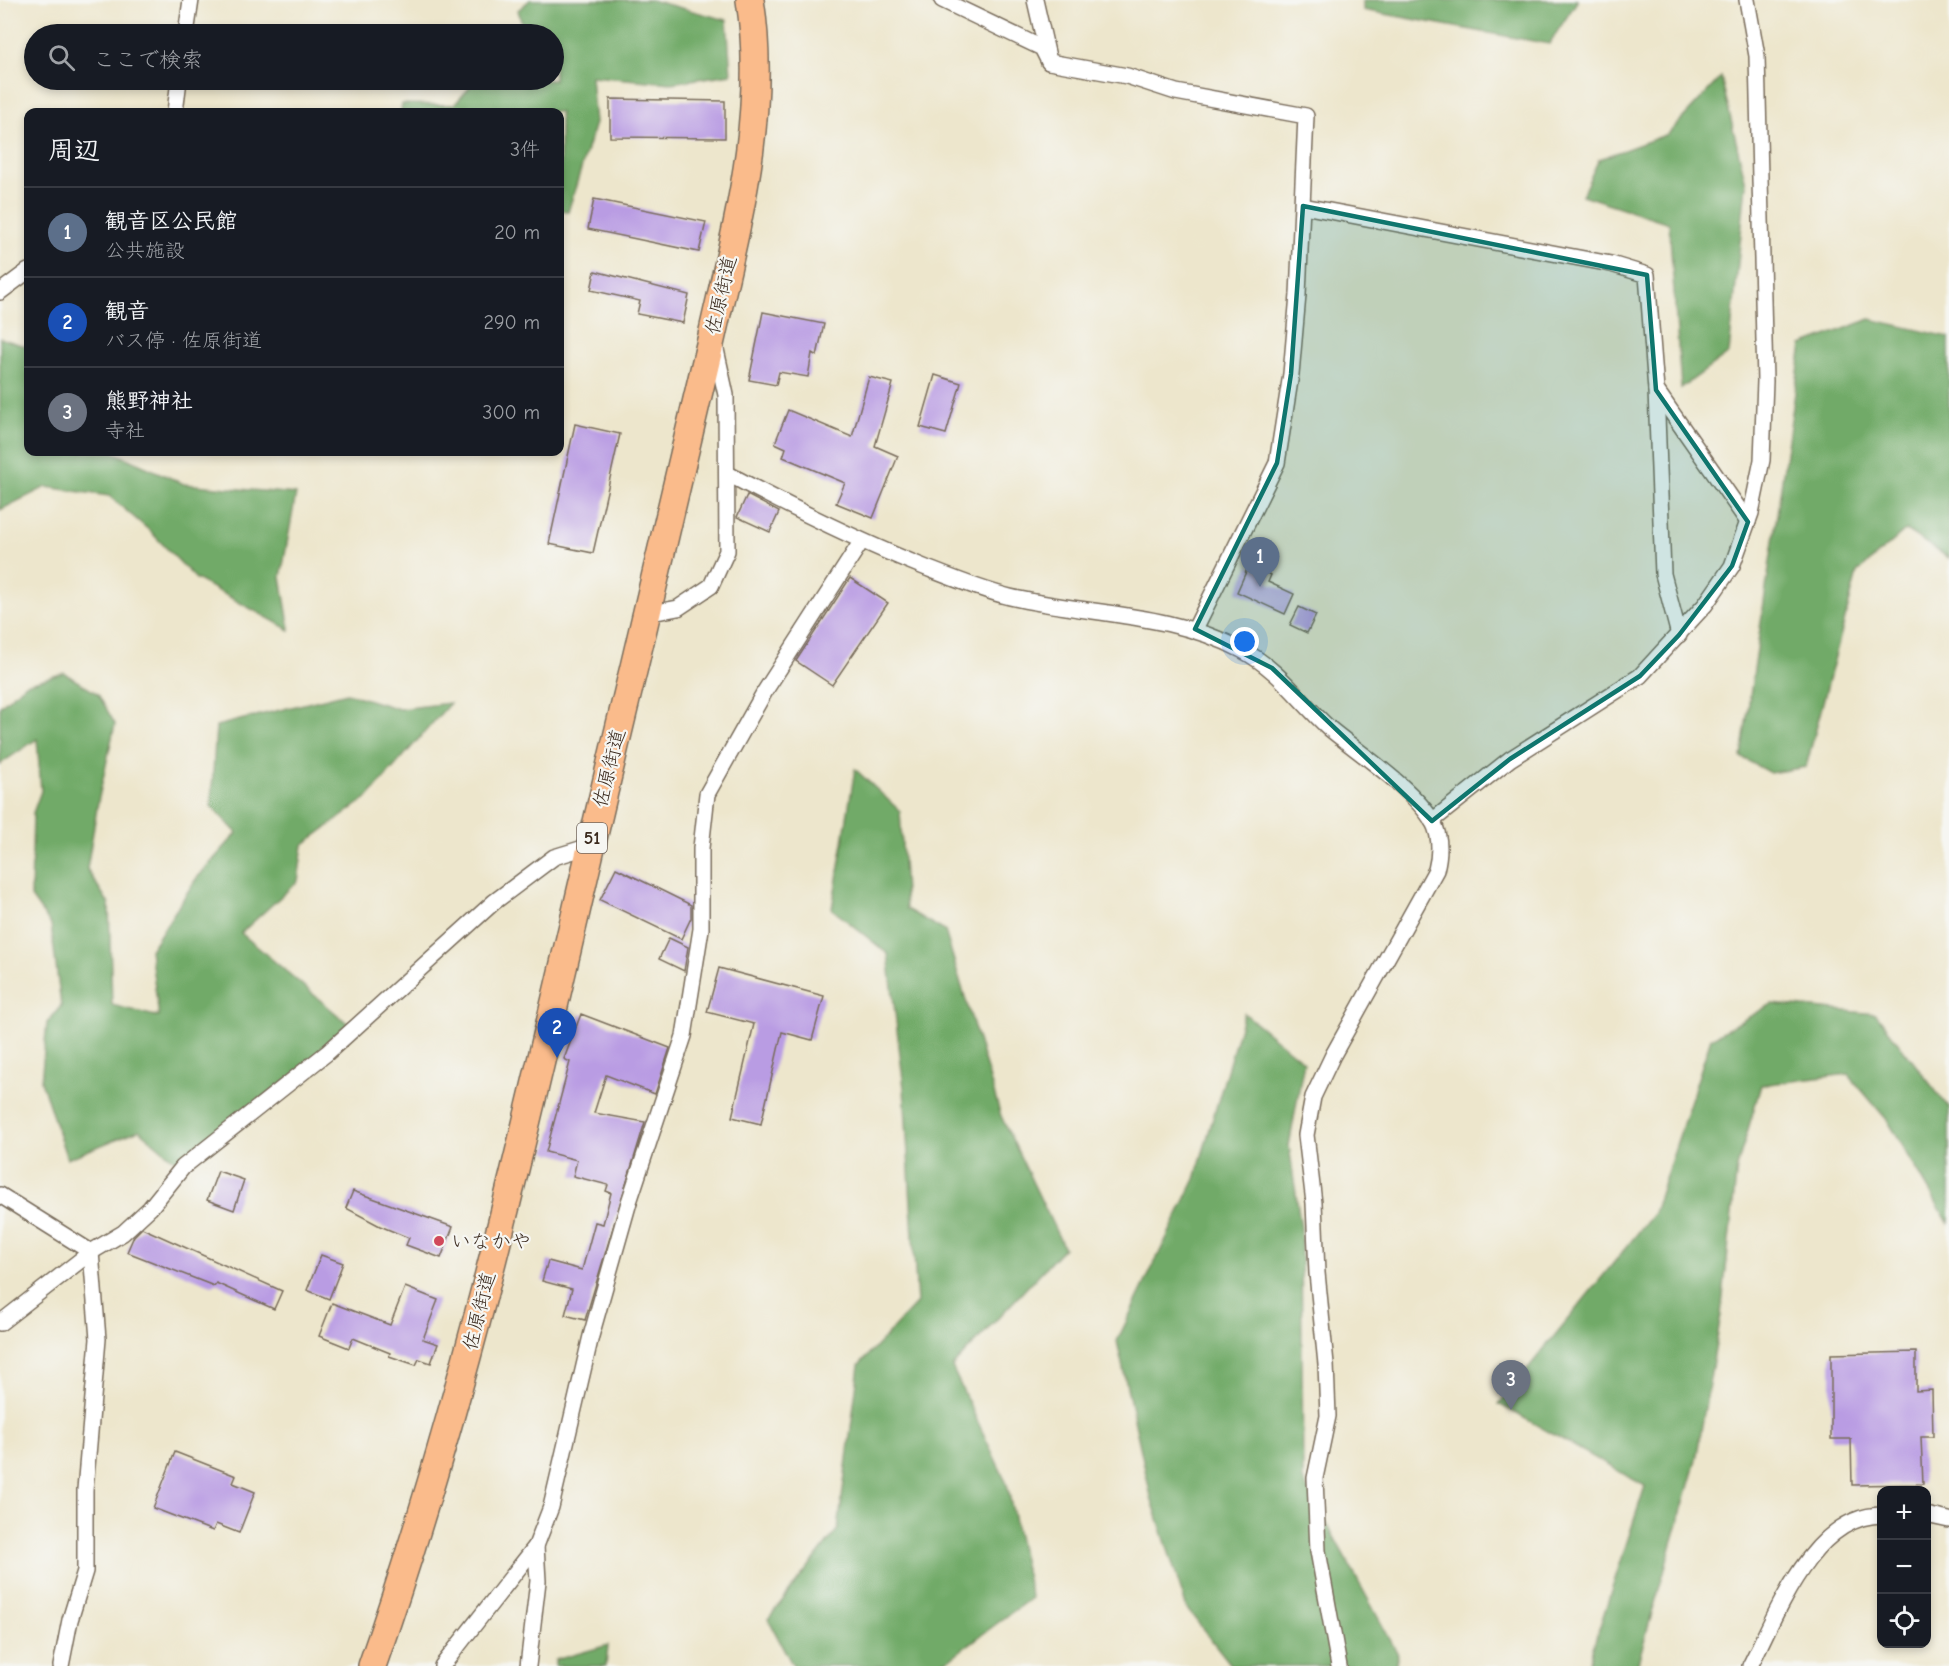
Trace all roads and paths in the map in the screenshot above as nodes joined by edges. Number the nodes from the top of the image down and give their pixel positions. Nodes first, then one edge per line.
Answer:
1 (191, 0) edge
2 (750, 0) edge
3 (942, 0) edge
4 (1035, 0) edge
5 (1747, 0) edge
6 (187, 24) edge
7 (1049, 62) junction
8 (178, 90) edge
9 (176, 108) edge
10 (1303, 206) junction
11 (24, 274) edge
12 (0, 292) edge
13 (712, 334) junction
14 (1656, 390) junction
15 (728, 474) junction
16 (1748, 522) junction
17 (861, 542) junction
18 (646, 614) junction
19 (1195, 629) junction
20 (1679, 635) junction
21 (1432, 821) junction
22 (590, 846) junction
23 (0, 1195) edge
24 (91, 1252) junction
25 (0, 1323) edge
26 (1877, 1515) edge
27 (1931, 1516) edge
28 (1949, 1520) edge
29 (536, 1546) junction
30 (61, 1666) edge
31 (372, 1666) edge
32 (442, 1666) edge
33 (528, 1666) edge
34 (1339, 1666) edge
35 (1750, 1666) edge

1 - 6 street
2 - 13 highway, 佐原街道 / 51
3 - 7 street
4 - 7 street
5 - 16 street
7 - 10 street
8 - 9 street
10 - 14 street
10 - 19 street
11 - 12 street
13 - 15 street
13 - 18 highway, 佐原街道 / 51
14 - 16 street
14 - 20 street
15 - 17 street
15 - 18 street
16 - 20 street
17 - 19 street
17 - 29 street
18 - 22 highway, 佐原街道 / 51
19 - 21 street
20 - 21 street
21 - 34 street
22 - 24 street
22 - 31 highway, 佐原街道 / 51
23 - 24 street
24 - 25 street
24 - 30 street
26 - 35 street
27 - 28 street
29 - 32 street
29 - 33 street

